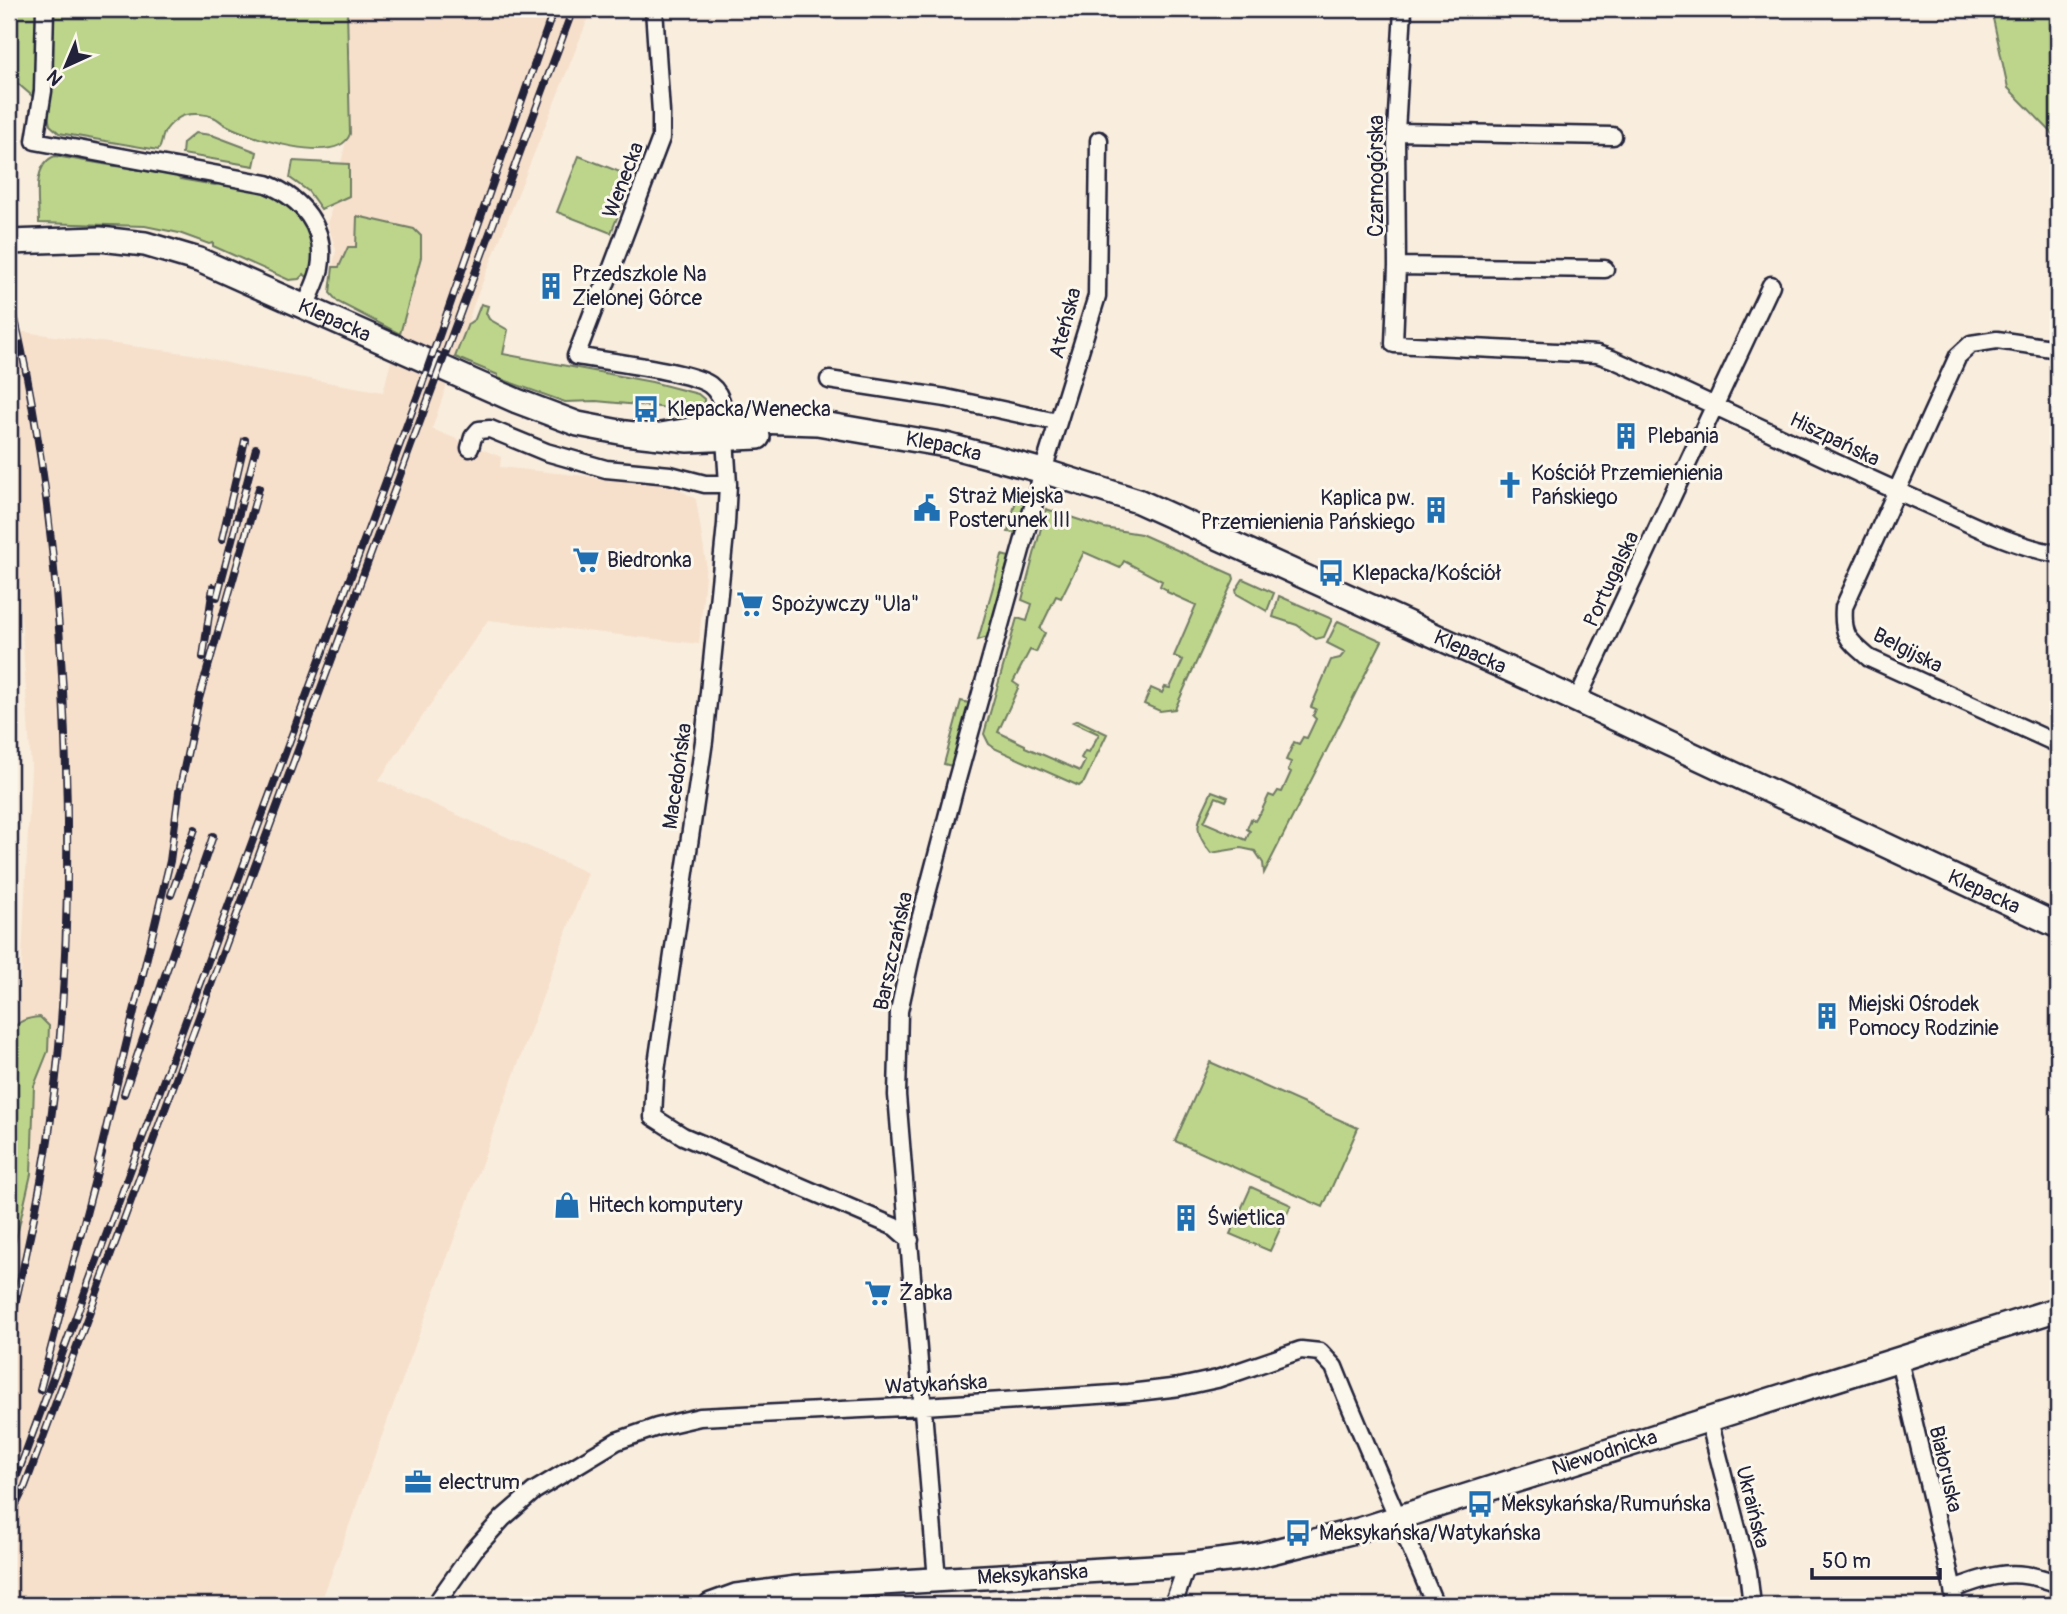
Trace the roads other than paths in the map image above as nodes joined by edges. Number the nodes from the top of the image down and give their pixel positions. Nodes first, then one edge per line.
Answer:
1 (45, 9) edge
2 (654, 9) edge
3 (1403, 9) edge
4 (1396, 132) junction
5 (1613, 136) dead end
6 (1099, 140) dead end
7 (9, 242) edge
8 (1397, 266) junction
9 (1605, 269) dead end
10 (1771, 285) dead end
11 (304, 309) junction
12 (1394, 344) joint
13 (2058, 349) edge
14 (576, 356) joint
15 (829, 380) dead end
16 (1715, 404) junction
17 (1058, 422) junction
18 (724, 432) junction
19 (470, 448) dead end
20 (1043, 471) junction
21 (728, 484) junction
22 (1896, 491) junction
23 (2058, 554) edge
24 (1577, 701) junction
25 (2058, 744) edge
26 (2058, 926) edge
27 (910, 1240) junction
28 (2058, 1309) edge
29 (1899, 1360) junction
30 (924, 1406) junction
31 (1709, 1420) junction
32 (1398, 1517) junction
33 (1187, 1565) junction
34 (937, 1580) junction
35 (2058, 1584) edge
36 (1953, 1588) junction
37 (435, 1605) edge
38 (711, 1605) edge
39 (1172, 1605) edge
40 (1434, 1605) edge
41 (1752, 1605) edge
42 (1955, 1605) edge

1 - 11 street
2 - 14 street, Wenecka
3 - 4 street, Czarnogórska
4 - 5 street
4 - 8 street, Czarnogórska
6 - 17 street, Ateńska
7 - 11 street, Klepacka
8 - 9 street
8 - 12 street, Czarnogórska
10 - 16 street, Portugalska
11 - 18 street, Klepacka
12 - 16 street, Hiszpańska
13 - 22 street, Belgijska
14 - 18 street, Macedońska
15 - 17 street
16 - 22 street, Hiszpańska
16 - 24 street, Portugalska
17 - 20 street, Ateńska
18 - 20 street, Klepacka
18 - 21 street, Macedońska
19 - 21 street
20 - 24 street, Klepacka
20 - 27 street, Barszczańska
21 - 27 street, Macedońska
22 - 23 street, Hiszpańska
22 - 25 street, Belgijska
24 - 26 street, Klepacka
27 - 30 street, Barszczańska
28 - 29 street, Niewodnicka
29 - 31 street, Niewodnicka
29 - 36 street, Białoruska
30 - 32 street, Watykańska
30 - 34 street, Barszczańska
30 - 37 street, Watykańska
31 - 32 street, Niewodnicka
31 - 41 street, Ukraińska
32 - 33 street, Niewodnicka
32 - 40 street, Watykańska
33 - 34 street, Meksykańska
33 - 39 street
34 - 38 street, Meksykańska
35 - 36 street
36 - 42 street, Białoruska

